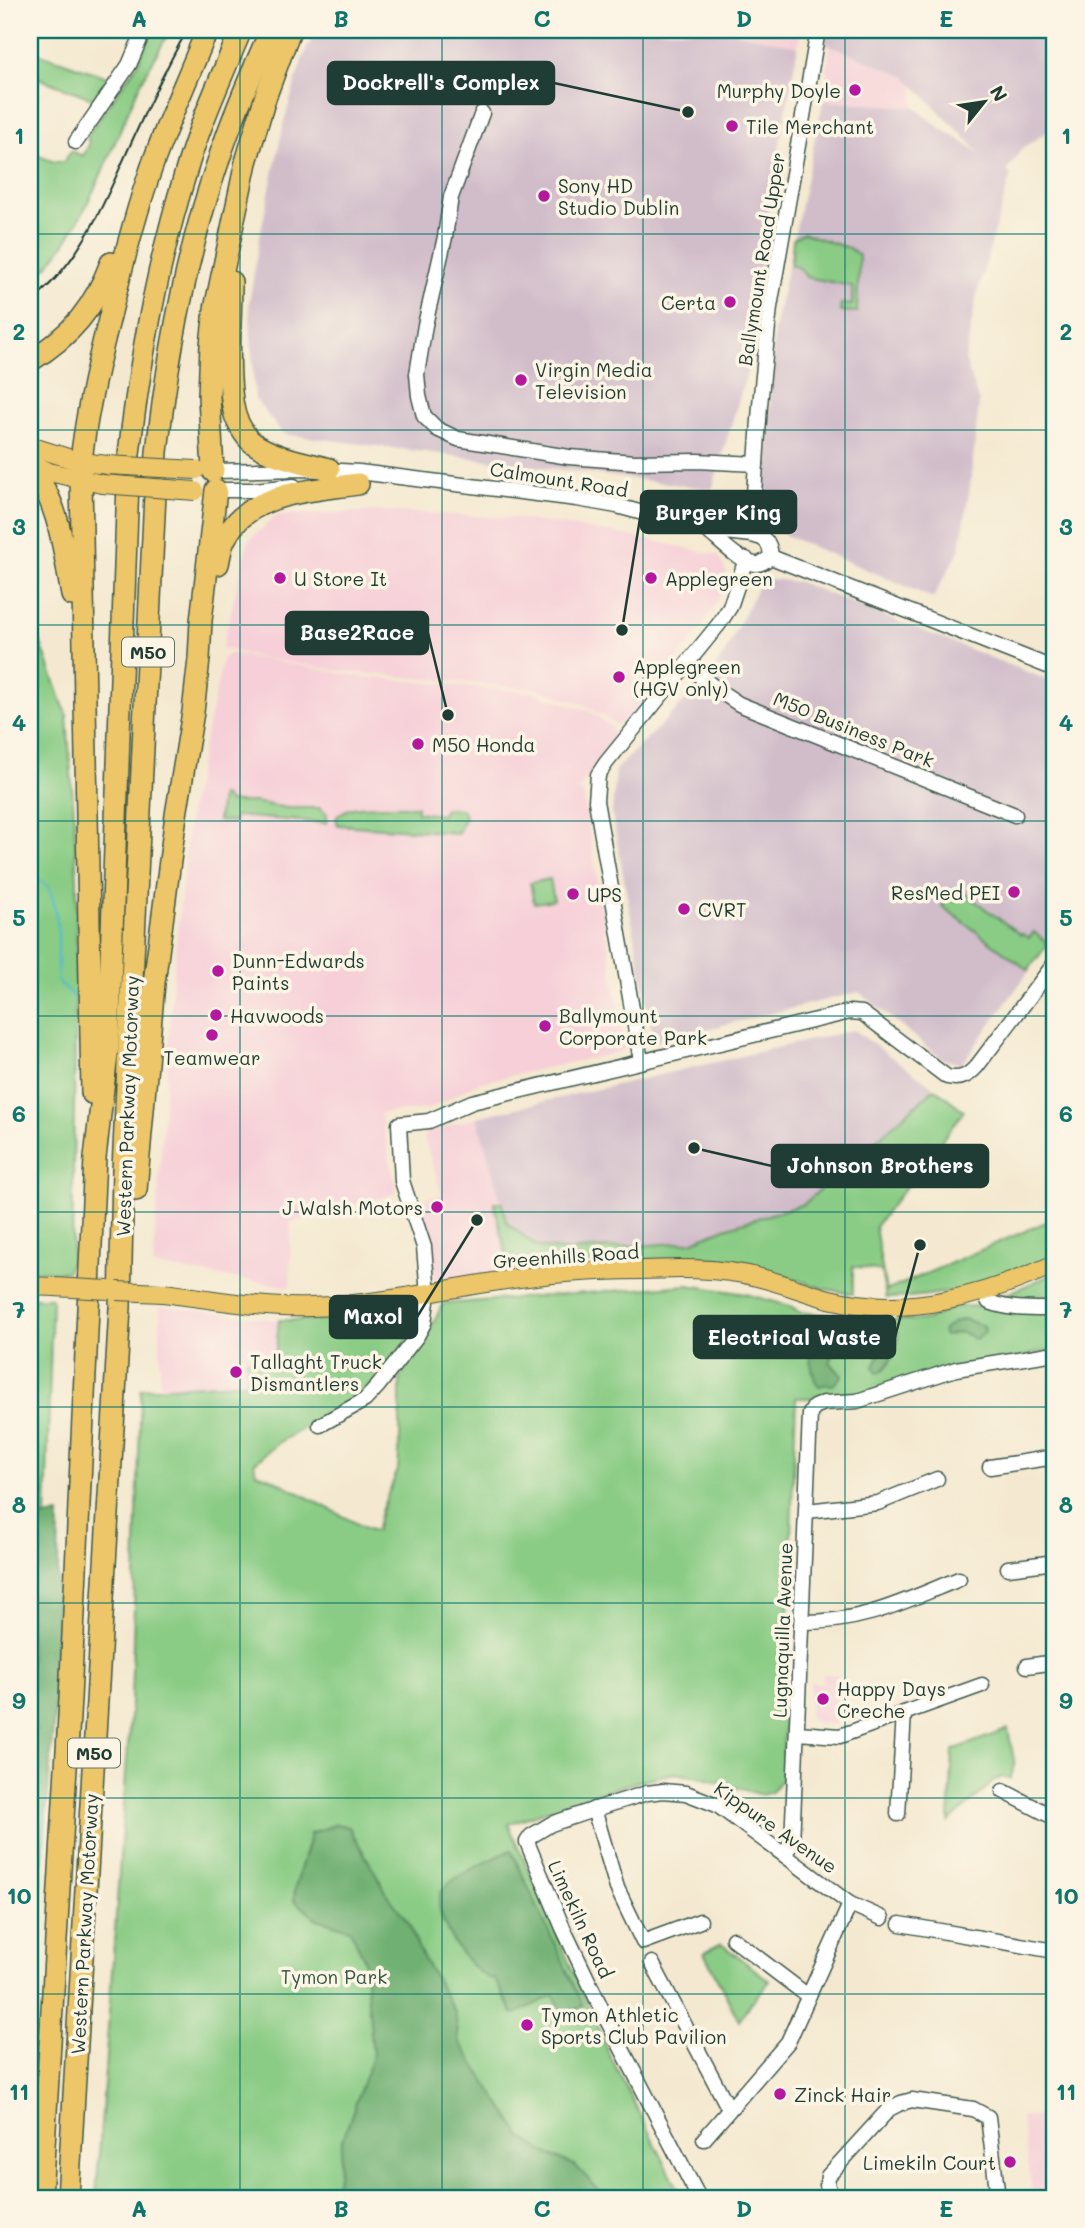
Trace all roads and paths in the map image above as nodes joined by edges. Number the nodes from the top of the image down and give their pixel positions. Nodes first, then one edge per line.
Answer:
1 (144, 30) edge
2 (241, 30) edge
3 (271, 30) edge
4 (290, 30) edge
5 (818, 30) edge
6 (206, 35) edge
7 (482, 113) dead end
8 (76, 142) dead end
9 (231, 234) junction
10 (30, 361) edge
11 (30, 446) edge
12 (30, 463) edge
13 (756, 464) junction
14 (329, 469) junction
15 (81, 470) junction
16 (30, 471) edge
17 (404, 478) junction
18 (205, 481) junction
19 (358, 484) junction
20 (755, 495) junction
21 (706, 530) junction
22 (762, 538) junction
23 (771, 557) junction
24 (746, 559) junction
25 (199, 659) junction
26 (687, 666) junction
27 (1055, 669) edge
28 (85, 716) junction
29 (1015, 815) dead end
30 (1055, 962) edge
31 (641, 1062) junction
32 (95, 1158) junction
33 (1055, 1264) edge
34 (30, 1286) edge
35 (984, 1293) junction
36 (428, 1294) junction
37 (120, 1308) junction
38 (1055, 1309) edge
39 (1055, 1353) edge
40 (320, 1425) dead end
41 (1055, 1457) edge
42 (990, 1467) dead end
43 (937, 1479) dead end
44 (807, 1511) junction
45 (1055, 1562) edge
46 (1008, 1567) dead end
47 (959, 1579) dead end
48 (802, 1622) junction
49 (1055, 1662) edge
50 (1027, 1665) dead end
51 (982, 1685) dead end
52 (904, 1713) junction
53 (797, 1733) junction
54 (1003, 1791) dead end
55 (594, 1810) junction
56 (898, 1814) dead end
57 (1055, 1818) edge
58 (527, 1842) joint
59 (784, 1853) junction
60 (850, 1904) junction
61 (882, 1918) dead end
62 (700, 1921) dead end
63 (900, 1924) dead end
64 (733, 1939) dead end
65 (1055, 1951) edge
66 (652, 1962) dead end
67 (808, 1996) junction
68 (729, 2109) junction
69 (704, 2139) dead end
70 (41, 2198) edge
71 (68, 2198) edge
72 (699, 2198) edge
73 (833, 2198) edge
74 (998, 2198) edge

1 - 8 street
2 - 32 highway, Western Parkway Motorway / M50
3 - 37 highway, Western Parkway Motorway / M50
4 - 9 highway, M50
5 - 13 street, Ballymount Road Upper
6 - 10 highway, M50
6 - 15 highway, M50
7 - 13 street
9 - 14 highway, M50
9 - 18 highway, M50
11 - 15 main road
12 - 15 main road
13 - 20 street, Ballymount Road Upper
14 - 17 street, Calmount Road
14 - 18 street, Calmount Road
15 - 18 main road, bridge
15 - 18 main road, bridge
15 - 28 highway, M50
16 - 28 highway, M50
17 - 19 street, Calmount Road
17 - 21 street, Calmount Road
18 - 19 street, Calmount Road
18 - 25 highway, M50
19 - 25 highway, M50
20 - 21 street, Ballymount Road Upper
20 - 22 street, Ballymount Road Upper
21 - 22 street, Calmount Road
21 - 24 street, Calmount Road
22 - 23 street, Ballymount Road Upper
23 - 24 street
23 - 27 street
24 - 26 street
25 - 37 highway, M50
26 - 29 street, M50 Business Park
26 - 31 street
28 - 32 highway, M50
30 - 31 street
31 - 36 street
32 - 70 highway, Western Parkway Motorway / M50
33 - 35 main road, Greenhills Road
34 - 36 main road, Greenhills Road, bridge
35 - 36 main road, Greenhills Road
35 - 38 street
36 - 40 street
37 - 71 highway, Western Parkway Motorway / M50
39 - 44 street, Lugnaquilla Avenue
41 - 42 street
43 - 44 street
44 - 48 street, Lugnaquilla Avenue
45 - 46 street
47 - 48 street
48 - 53 street, Lugnaquilla Avenue
49 - 50 street
51 - 52 street
52 - 53 street
52 - 56 street
53 - 59 street, Lugnaquilla Avenue
54 - 57 street
55 - 58 street, Kippure Avenue
55 - 59 street, Kippure Avenue
55 - 62 street
58 - 72 street, Limekiln Road
59 - 60 street, Kippure Avenue
60 - 61 street, Kippure Avenue
60 - 67 street
63 - 65 street
64 - 67 street
66 - 68 street
67 - 68 street
68 - 69 street
73 - 74 street

